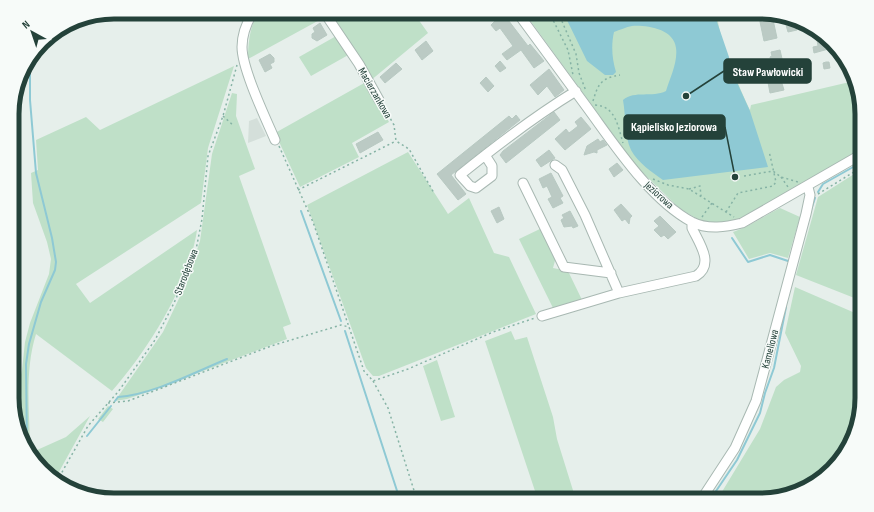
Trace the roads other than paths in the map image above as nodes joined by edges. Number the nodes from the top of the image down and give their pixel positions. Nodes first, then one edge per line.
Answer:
1 (251, 19) edge
2 (329, 19) edge
3 (522, 19) edge
4 (573, 88) junction
5 (379, 100) road end
6 (276, 140) road end
7 (485, 155) dead end
8 (855, 159) edge
9 (556, 165) dead end
10 (523, 183) dead end
11 (809, 191) junction
12 (695, 223) junction
13 (611, 273) junction
14 (619, 293) junction
15 (542, 316) road end
16 (706, 493) edge

1 - 6 street
2 - 5 street, Macierzankowa
3 - 4 street, Jeziorowa
4 - 7 street
4 - 12 street, Jeziorowa
8 - 11 street, Jeziorowa
9 - 13 street
10 - 13 street
11 - 12 street, Jeziorowa
11 - 16 street, Kameliowa
12 - 14 street
13 - 14 street
14 - 15 street

